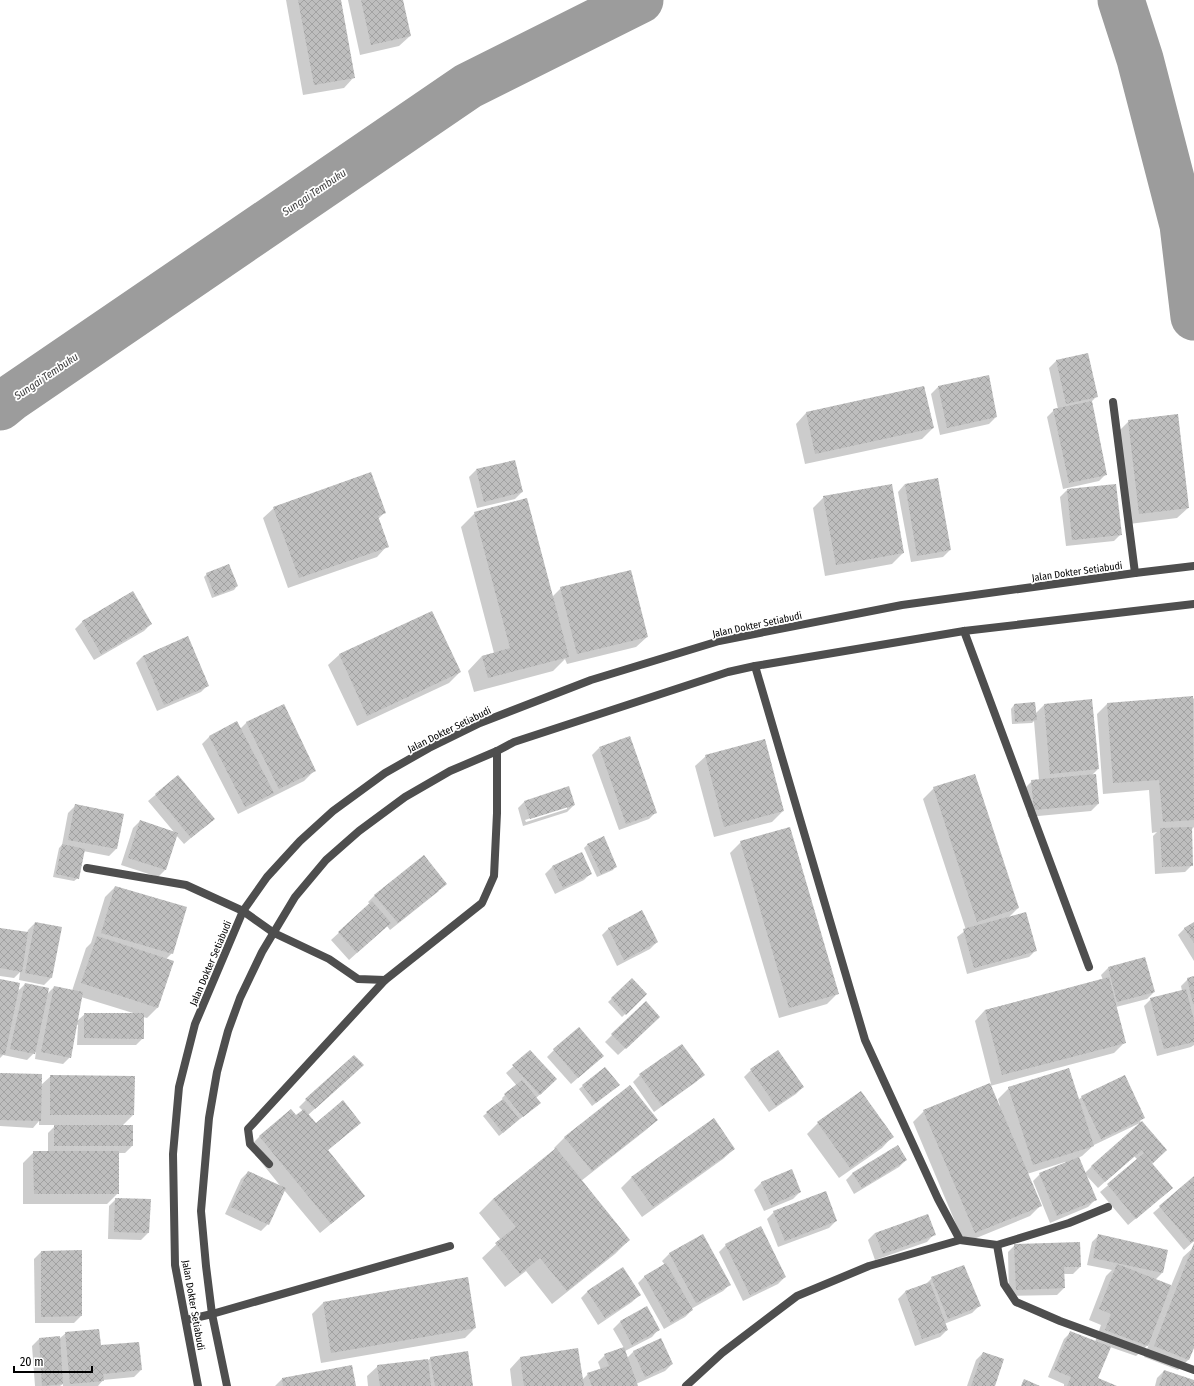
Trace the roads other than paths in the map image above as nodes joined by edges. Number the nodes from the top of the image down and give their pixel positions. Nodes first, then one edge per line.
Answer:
1 (1113, 402) dead end
2 (1194, 566) edge
3 (1135, 573) junction
4 (1194, 604) edge
5 (964, 631) junction
6 (755, 666) junction
7 (497, 751) junction
8 (87, 868) dead end
9 (243, 911) junction
10 (274, 933) junction
11 (1089, 967) dead end
12 (385, 980) junction
13 (269, 1164) dead end
14 (1108, 1207) dead end
15 (960, 1240) junction
16 (450, 1246) dead end
17 (997, 1246) junction
18 (212, 1314) junction
19 (186, 1320) junction
20 (1194, 1370) edge
21 (198, 1386) edge
22 (226, 1386) edge
23 (686, 1386) edge

1 - 3 street
2 - 3 street, Jalan Dokter Setiabudi
3 - 9 street, Jalan Dokter Setiabudi
4 - 5 street, Jalan Dokter Setiabudi
5 - 6 street, Jalan Dokter Setiabudi
5 - 11 street
6 - 7 street, Jalan Dokter Setiabudi
6 - 15 street
7 - 10 street, Jalan Dokter Setiabudi
7 - 12 street
8 - 9 street
9 - 10 street
9 - 19 street, Jalan Dokter Setiabudi
10 - 12 street
10 - 18 street, Jalan Dokter Setiabudi
12 - 13 street
14 - 17 street
15 - 17 street
15 - 23 street
16 - 18 street
17 - 20 street
18 - 19 street
18 - 22 street, Jalan Dokter Setiabudi
19 - 21 street, Jalan Dokter Setiabudi

